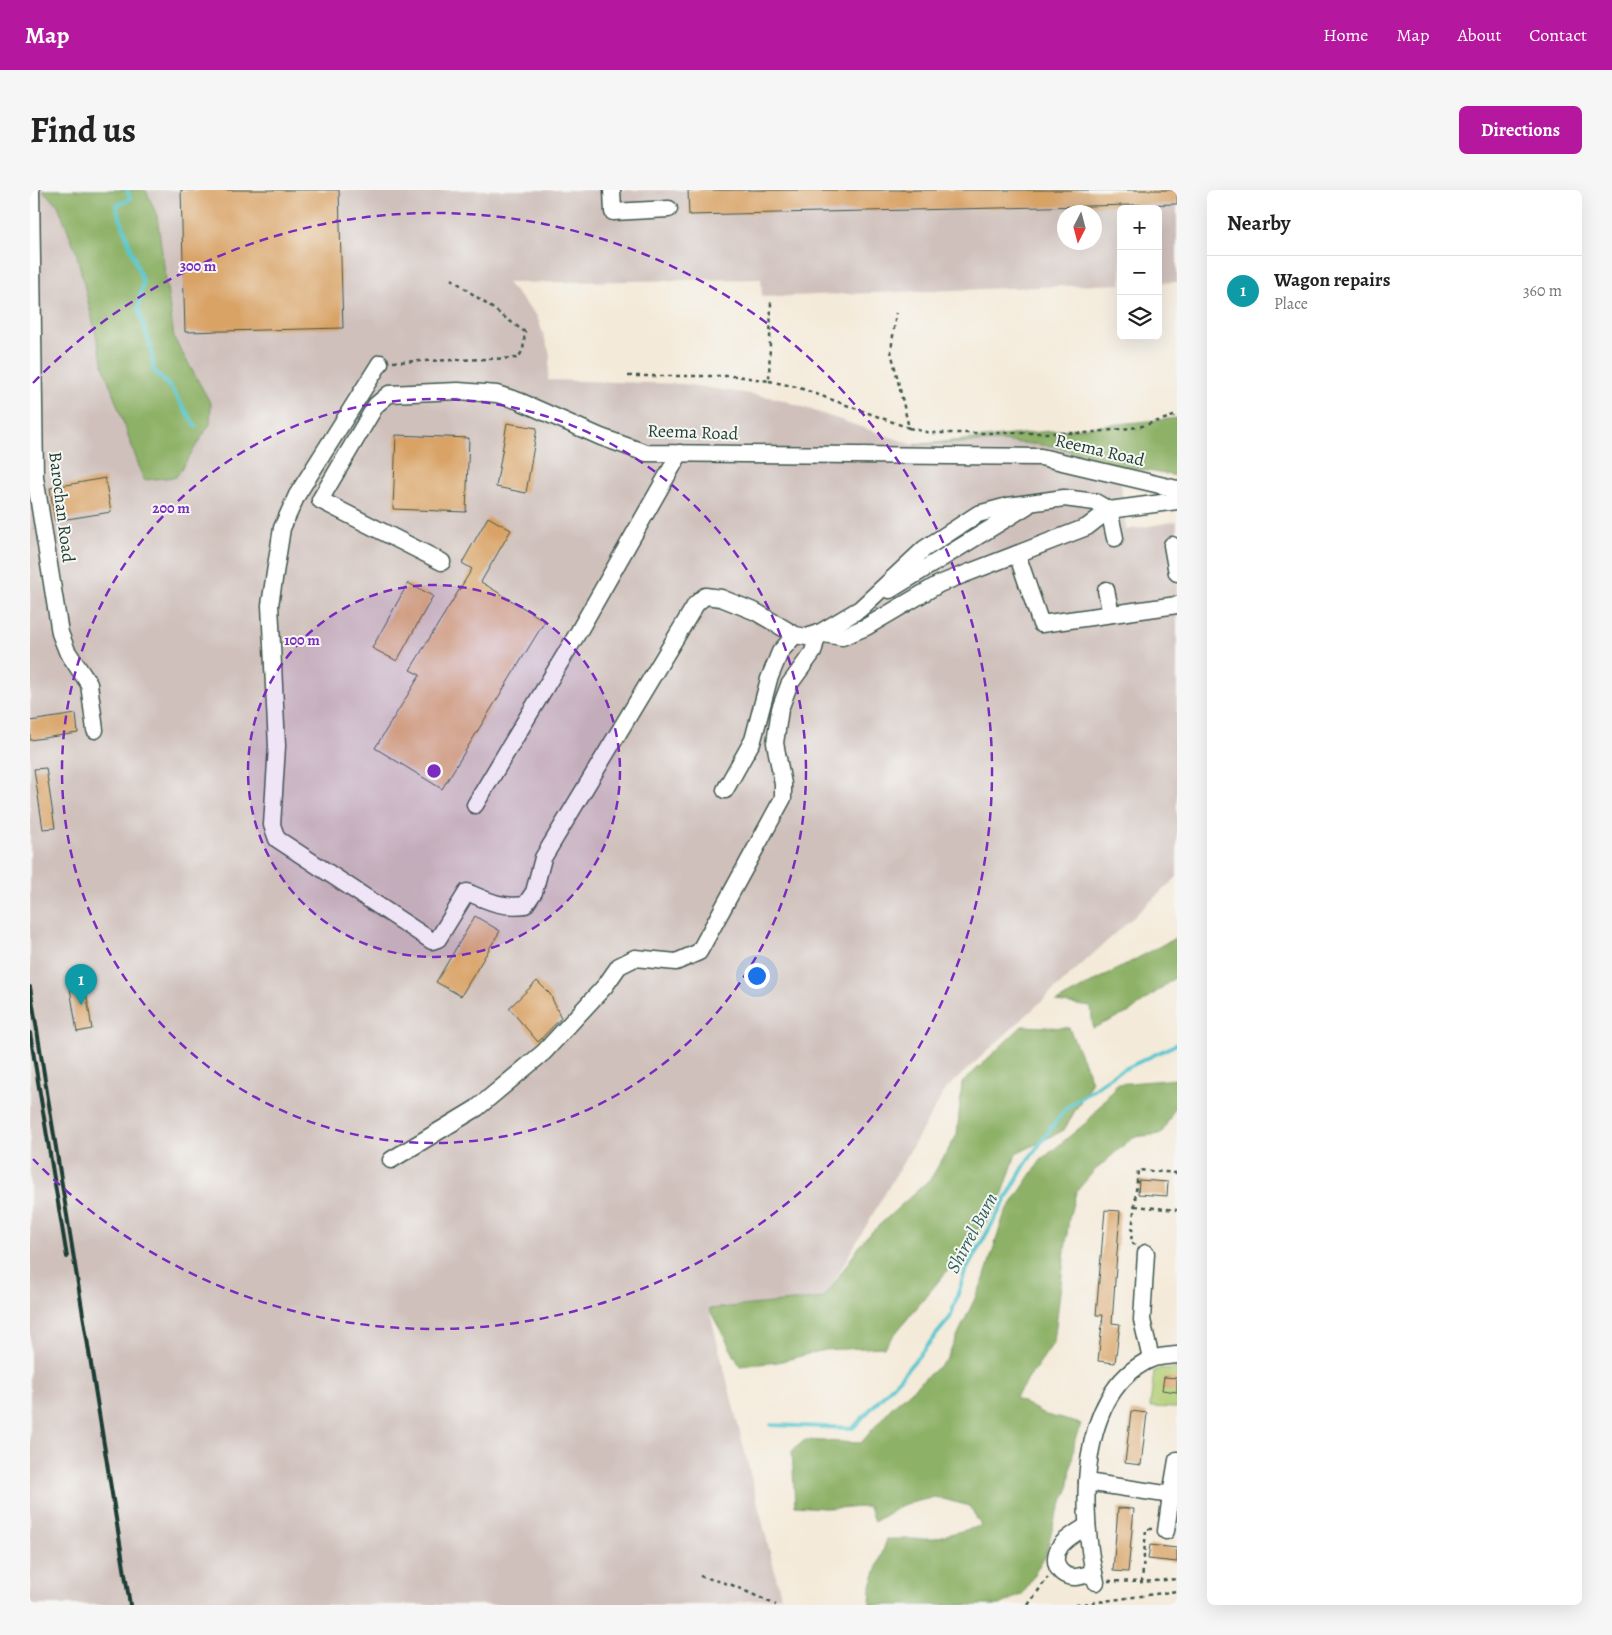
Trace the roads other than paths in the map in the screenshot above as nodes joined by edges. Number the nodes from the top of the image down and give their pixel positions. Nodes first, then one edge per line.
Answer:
1 (32, 190) edge
2 (612, 190) edge
3 (669, 209) dead end
4 (380, 363) road end
5 (680, 453) junction
6 (1177, 489) edge
7 (1177, 501) edge
8 (1109, 510) junction
9 (1116, 538) dead end
10 (1172, 546) dead end
11 (1017, 554) junction
12 (442, 562) dead end
13 (1177, 573) edge
14 (1106, 590) dead end
15 (1177, 605) edge
16 (1111, 614) junction
17 (818, 633) junction
18 (795, 635) junction
19 (95, 730) dead end
20 (725, 790) dead end
21 (474, 805) dead end
22 (391, 1160) dead end
23 (1146, 1252) road end
24 (1177, 1354) edge
25 (1151, 1358) junction
26 (1177, 1460) edge
27 (1087, 1482) junction
28 (1171, 1495) junction
29 (1087, 1526) junction
30 (1166, 1531) road end

1 - 19 street, Barochan Road
2 - 3 street
4 - 18 street
5 - 6 street, Reema Road
5 - 12 street, Reema Road
5 - 21 street
7 - 8 street
8 - 9 street
8 - 11 street
8 - 17 street
10 - 13 street
11 - 16 street
11 - 17 street
14 - 16 street
15 - 16 street
17 - 18 street
17 - 22 street
18 - 20 street
23 - 25 street
24 - 25 street
25 - 27 street
26 - 28 street
27 - 28 street
27 - 29 street
28 - 30 street
29 - 29 street

